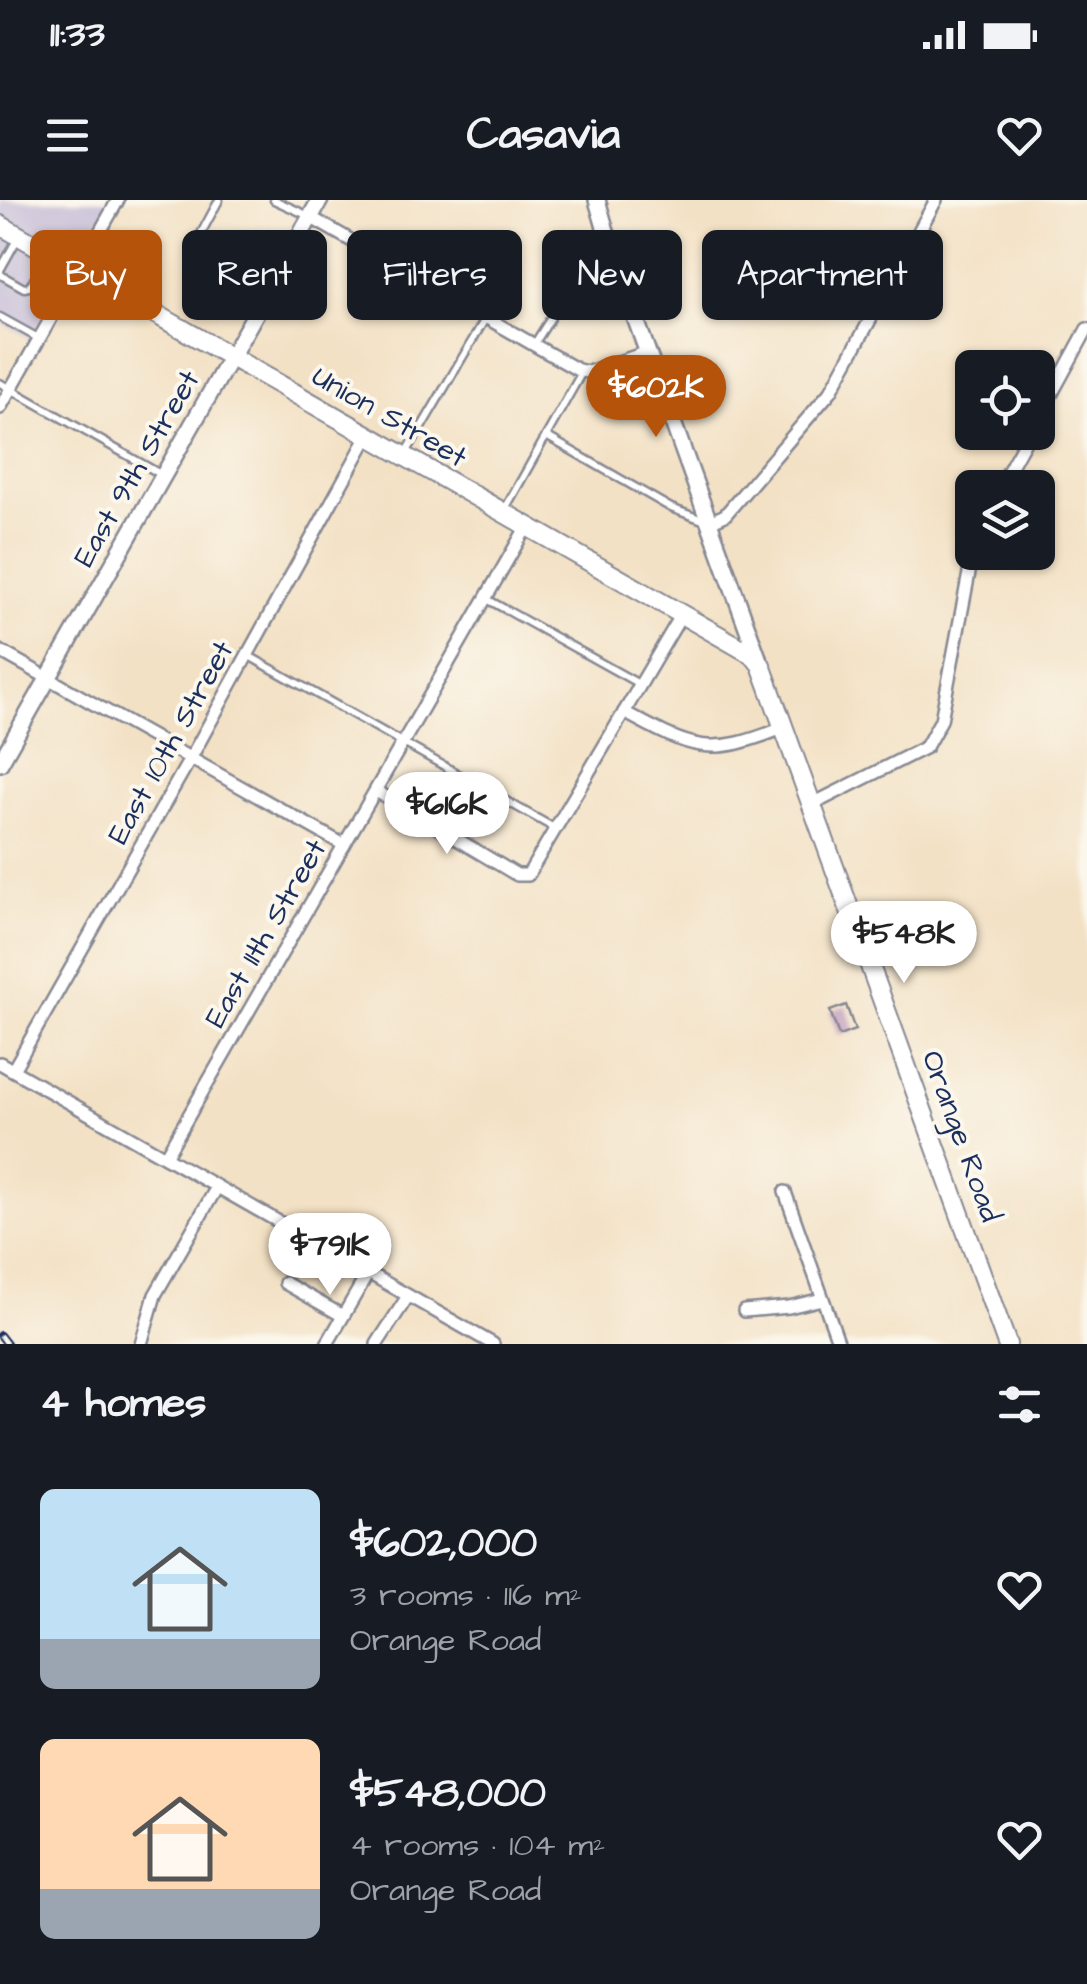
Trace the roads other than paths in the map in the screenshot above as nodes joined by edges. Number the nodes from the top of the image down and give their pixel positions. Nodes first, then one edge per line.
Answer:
1 (118, 200) edge
2 (220, 200) edge
3 (274, 200) edge
4 (320, 200) edge
5 (596, 200) edge
6 (936, 200) edge
7 (310, 216) junction
8 (0, 225) edge
9 (101, 230) edge
10 (203, 230) edge
11 (606, 230) edge
12 (19, 236) junction
13 (347, 237) edge
14 (30, 242) edge
15 (0, 271) edge
16 (30, 287) edge
17 (162, 317) edge
18 (0, 318) edge
19 (49, 320) edge
20 (485, 320) edge
21 (489, 320) edge
22 (549, 320) edge
23 (637, 320) edge
24 (1087, 330) edge
25 (39, 338) junction
26 (533, 346) junction
27 (648, 352) junction
28 (230, 356) junction
29 (583, 371) junction
30 (5, 386) edge
31 (1055, 387) edge
32 (0, 408) edge
33 (368, 436) junction
34 (546, 436) junction
35 (404, 457) junction
36 (163, 476) junction
37 (503, 512) junction
38 (710, 522) junction
39 (526, 526) junction
40 (969, 570) edge
41 (485, 598) junction
42 (682, 614) junction
43 (0, 651) edge
44 (247, 655) junction
45 (757, 660) junction
46 (48, 678) junction
47 (640, 685) junction
48 (624, 712) junction
49 (785, 727) junction
50 (403, 742) junction
51 (190, 759) junction
52 (0, 763) edge
53 (376, 790) junction
54 (814, 804) junction
55 (557, 830) junction
56 (344, 845) junction
57 (0, 1063) edge
58 (13, 1070) junction
59 (165, 1157) junction
60 (217, 1186) junction
61 (785, 1192) dead end
62 (368, 1273) junction
63 (285, 1283) dead end
64 (408, 1296) junction
65 (822, 1299) junction
66 (744, 1311) dead end
67 (343, 1316) junction
68 (141, 1344) edge
69 (327, 1344) edge
70 (377, 1344) edge
71 (493, 1344) edge
72 (840, 1344) edge
73 (1007, 1344) edge

1 - 9 street
2 - 10 lane
3 - 7 lane
4 - 7 street, East 9th Street
5 - 11 street, Orange Road
6 - 38 street
7 - 13 street
7 - 28 street, East 9th Street
8 - 12 main road, Union Street
12 - 14 main road, Union Street
12 - 15 lane
15 - 16 lane
17 - 28 main road, Union Street
18 - 25 lane
19 - 25 street
20 - 35 lane
21 - 26 street
22 - 26 lane
23 - 27 street, Orange Road
24 - 31 street
25 - 30 street
26 - 29 street
27 - 29 street
27 - 38 street, Orange Road
28 - 33 main road, Union Street
28 - 36 street, East 9th Street
29 - 34 lane
30 - 32 street
30 - 36 lane
33 - 35 main road, Union Street
33 - 44 street, East 10th Street
34 - 37 lane
34 - 38 lane
35 - 37 main road, Union Street
36 - 46 street, East 9th Street
37 - 39 main road, Union Street
38 - 45 street, Orange Road
39 - 41 street, East 11th Street
39 - 42 main road, Union Street
40 - 54 street
41 - 47 lane
41 - 50 street, East 11th Street
42 - 45 main road, Union Street
42 - 47 street
43 - 46 street
44 - 50 lane
44 - 51 street, East 10th Street
45 - 49 main road, Orange Road
46 - 51 street
46 - 52 street, East 9th Street
47 - 48 street
48 - 49 street
48 - 55 street
49 - 54 main road, Orange Road
50 - 53 street, East 11th Street
50 - 55 lane
51 - 56 street
51 - 58 street, East 10th Street
53 - 55 street
53 - 56 street, East 11th Street
54 - 73 main road, Orange Road
56 - 59 street, East 11th Street
57 - 58 street
58 - 59 street
59 - 60 street
60 - 62 street
60 - 68 street
61 - 65 street
62 - 64 street
62 - 67 street
63 - 67 street
64 - 70 street
64 - 71 street
65 - 66 street
65 - 72 street
67 - 69 street

